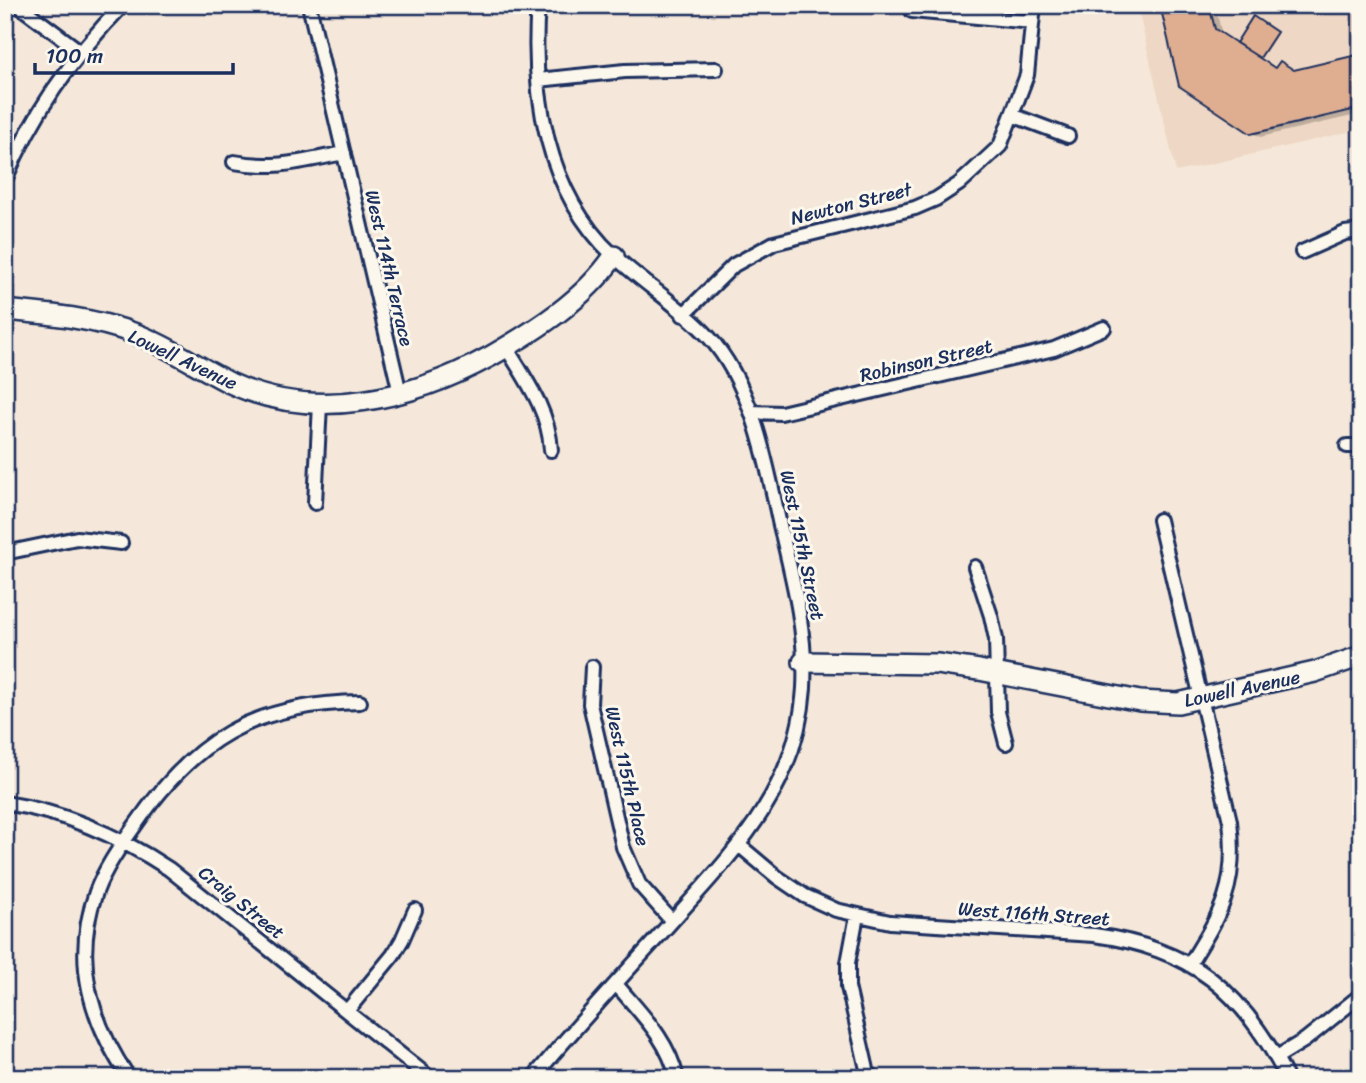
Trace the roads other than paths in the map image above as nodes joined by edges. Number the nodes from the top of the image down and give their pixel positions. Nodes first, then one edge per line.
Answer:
1 (18, 5) edge
2 (123, 5) edge
3 (309, 5) edge
4 (538, 5) edge
5 (1034, 5) edge
6 (1314, 5) edge
7 (1344, 5) edge
8 (912, 10) dead end
9 (1032, 23) junction
10 (81, 52) junction
11 (716, 69) dead end
12 (538, 80) junction
13 (1012, 114) junction
14 (1068, 136) dead end
15 (344, 153) junction
16 (234, 162) dead end
17 (5, 180) edge
18 (1361, 231) edge
19 (1302, 252) dead end
20 (614, 256) junction
21 (5, 310) edge
22 (683, 314) junction
23 (1104, 327) dead end
24 (506, 347) junction
25 (400, 393) junction
26 (320, 404) junction
27 (751, 412) junction
28 (1347, 446) dead end
29 (1361, 446) edge
30 (551, 450) dead end
31 (315, 503) dead end
32 (1159, 520) dead end
33 (121, 543) dead end
34 (5, 553) edge
35 (975, 567) dead end
36 (1361, 656) edge
37 (803, 662) junction
38 (592, 667) dead end
39 (996, 674) junction
40 (1201, 698) junction
41 (360, 702) dead end
42 (1006, 743) dead end
43 (5, 803) edge
44 (123, 842) junction
45 (740, 846) junction
46 (415, 909) dead end
47 (857, 915) junction
48 (672, 921) junction
49 (1189, 965) junction
50 (616, 984) junction
51 (1361, 995) edge
52 (347, 1011) junction
53 (1277, 1058) junction
54 (129, 1078) edge
55 (430, 1078) edge
56 (533, 1078) edge
57 (677, 1078) edge
58 (869, 1078) edge
59 (1287, 1078) edge

1 - 10 street
2 - 10 street
3 - 15 street, West 114th Terrace
4 - 12 street, West 115th Street
5 - 9 street, Newton Street
6 - 7 lane
8 - 9 street
9 - 13 street, Newton Street
10 - 17 street
11 - 12 street
12 - 20 street, West 115th Street
13 - 14 street
13 - 22 street, Newton Street
15 - 16 street
15 - 25 street, West 114th Terrace
18 - 19 street
20 - 22 street, West 115th Street
20 - 24 street, Lowell Avenue
21 - 26 street, Lowell Avenue
22 - 27 street, West 115th Street
23 - 27 street, Robinson Street
24 - 25 street, Lowell Avenue
24 - 30 street
25 - 26 street, Lowell Avenue
26 - 31 street
27 - 37 street, West 115th Street
28 - 29 street
32 - 40 street
33 - 34 street
35 - 39 street
36 - 40 street, Lowell Avenue
37 - 39 street, Lowell Avenue
37 - 45 street, West 115th Street
38 - 48 street, West 115th Place
39 - 40 street, Lowell Avenue
39 - 42 street
40 - 49 street
41 - 44 street
43 - 44 street, Craig Street
44 - 52 street, Craig Street
44 - 54 street
45 - 47 street, West 116th Street
45 - 48 street, West 115th Street
46 - 52 street
47 - 49 street, West 116th Street
47 - 58 street
48 - 50 street, West 115th Street
49 - 53 street, West 116th Street
50 - 56 street, West 115th Street
50 - 57 street
51 - 53 street
52 - 55 street, Craig Street
53 - 59 street, West 116th Street

